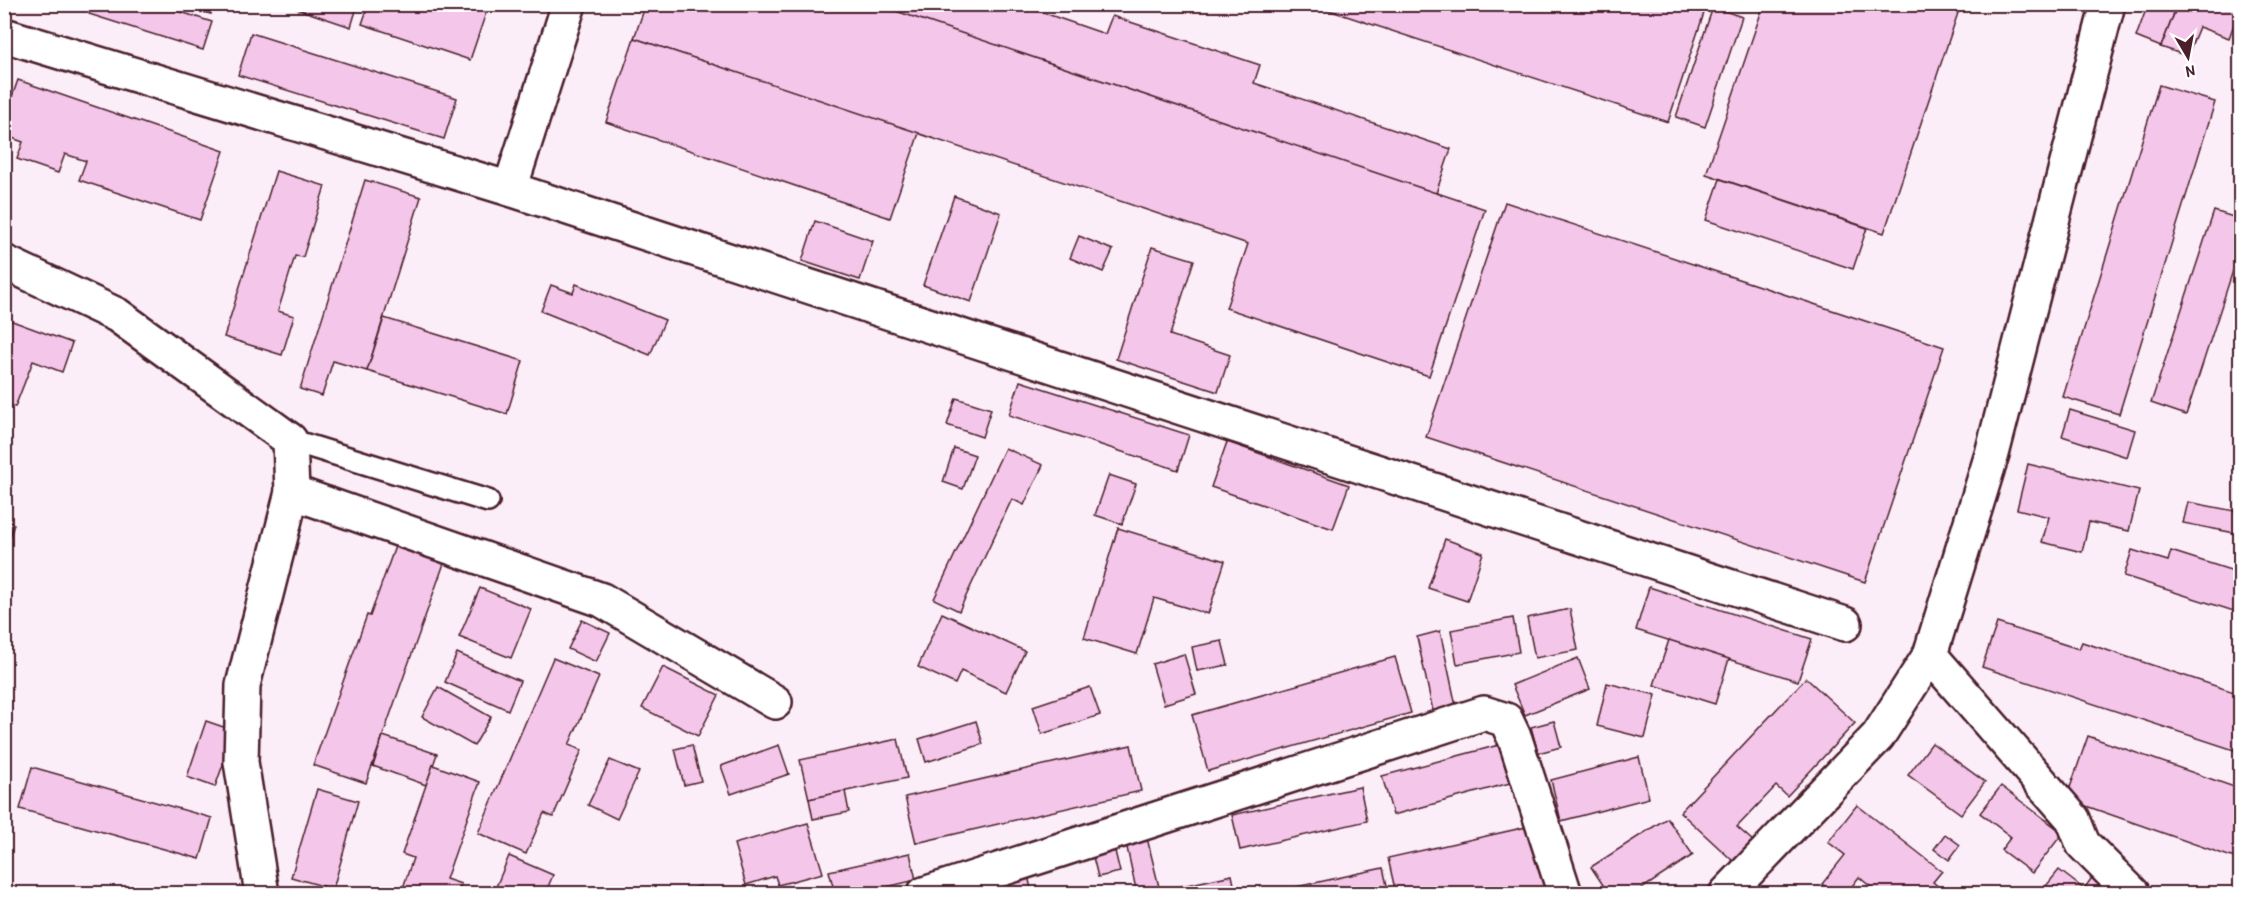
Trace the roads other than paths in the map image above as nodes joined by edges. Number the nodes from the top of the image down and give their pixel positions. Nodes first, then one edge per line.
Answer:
1 (569, 4) edge
2 (2108, 4) edge
3 (4, 34) edge
4 (510, 189) junction
5 (4, 262) edge
6 (290, 440) junction
7 (292, 492) junction
8 (488, 501) dead end
9 (1845, 624) dead end
10 (1930, 655) junction
11 (776, 702) dead end
12 (262, 894) edge
13 (924, 894) edge
14 (1565, 894) edge
15 (1726, 894) edge
16 (2133, 894) edge

1 - 4 street
2 - 10 street
3 - 4 street
4 - 9 street
5 - 6 street
6 - 7 street
6 - 8 lane
7 - 11 street
7 - 12 street
10 - 15 street
10 - 16 street
13 - 14 street

